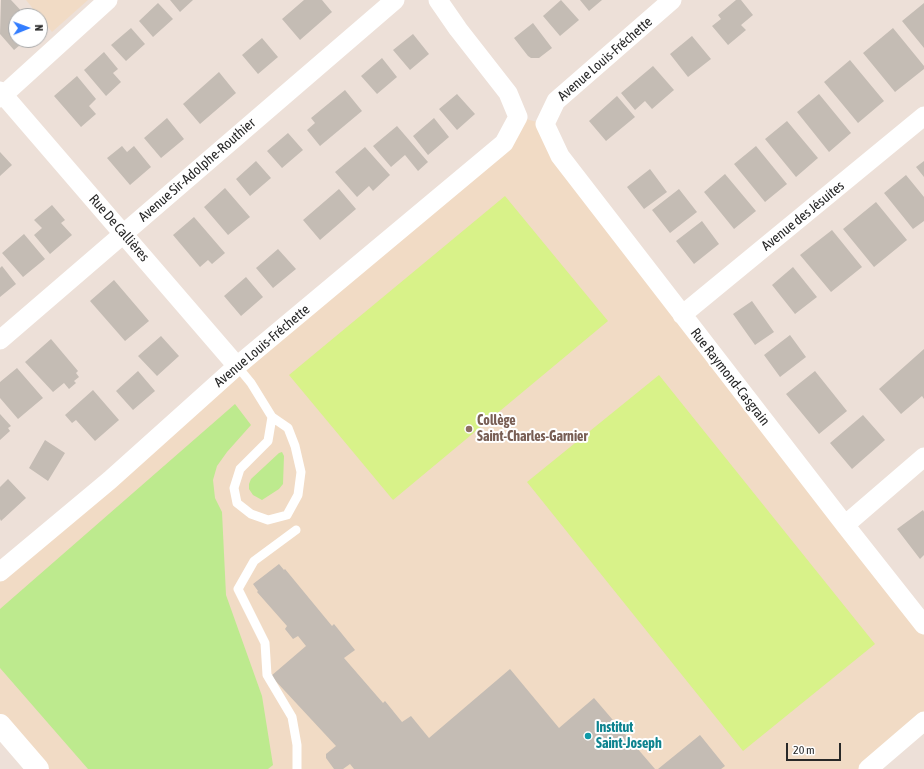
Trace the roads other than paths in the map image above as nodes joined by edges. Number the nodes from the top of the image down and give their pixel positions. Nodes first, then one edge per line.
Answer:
1 (108, 0) edge
2 (395, 0) edge
3 (438, 0) edge
4 (672, 0) edge
5 (1, 95) edge
6 (924, 116) edge
7 (545, 124) joint
8 (123, 234) junction
9 (682, 315) junction
10 (0, 340) edge
11 (237, 366) junction
12 (272, 417) junction
13 (924, 457) edge
14 (845, 525) junction
15 (296, 530) dead end
16 (0, 572) edge
17 (924, 625) edge
18 (924, 721) edge
19 (0, 724) edge
20 (38, 769) edge
21 (297, 769) edge
22 (868, 769) edge

1 - 5 street
2 - 8 street, Avenue Sir-Adolphe-Routhier
3 - 11 street, Avenue Louis-Fréchette
4 - 7 street, Avenue Louis-Fréchette
5 - 8 street, Rue De Callières
6 - 9 street, Avenue des Jésuites
7 - 9 street, Rue Raymond-Casgrain
8 - 10 street, Avenue Sir-Adolphe-Routhier
8 - 11 street, Rue De Callières
9 - 14 street, Rue Raymond-Casgrain
11 - 12 lane
11 - 16 street, Avenue Louis-Fréchette
12 - 12 lane
13 - 14 street
14 - 17 street, Rue Raymond-Casgrain
15 - 21 lane
18 - 22 street
19 - 20 main road

